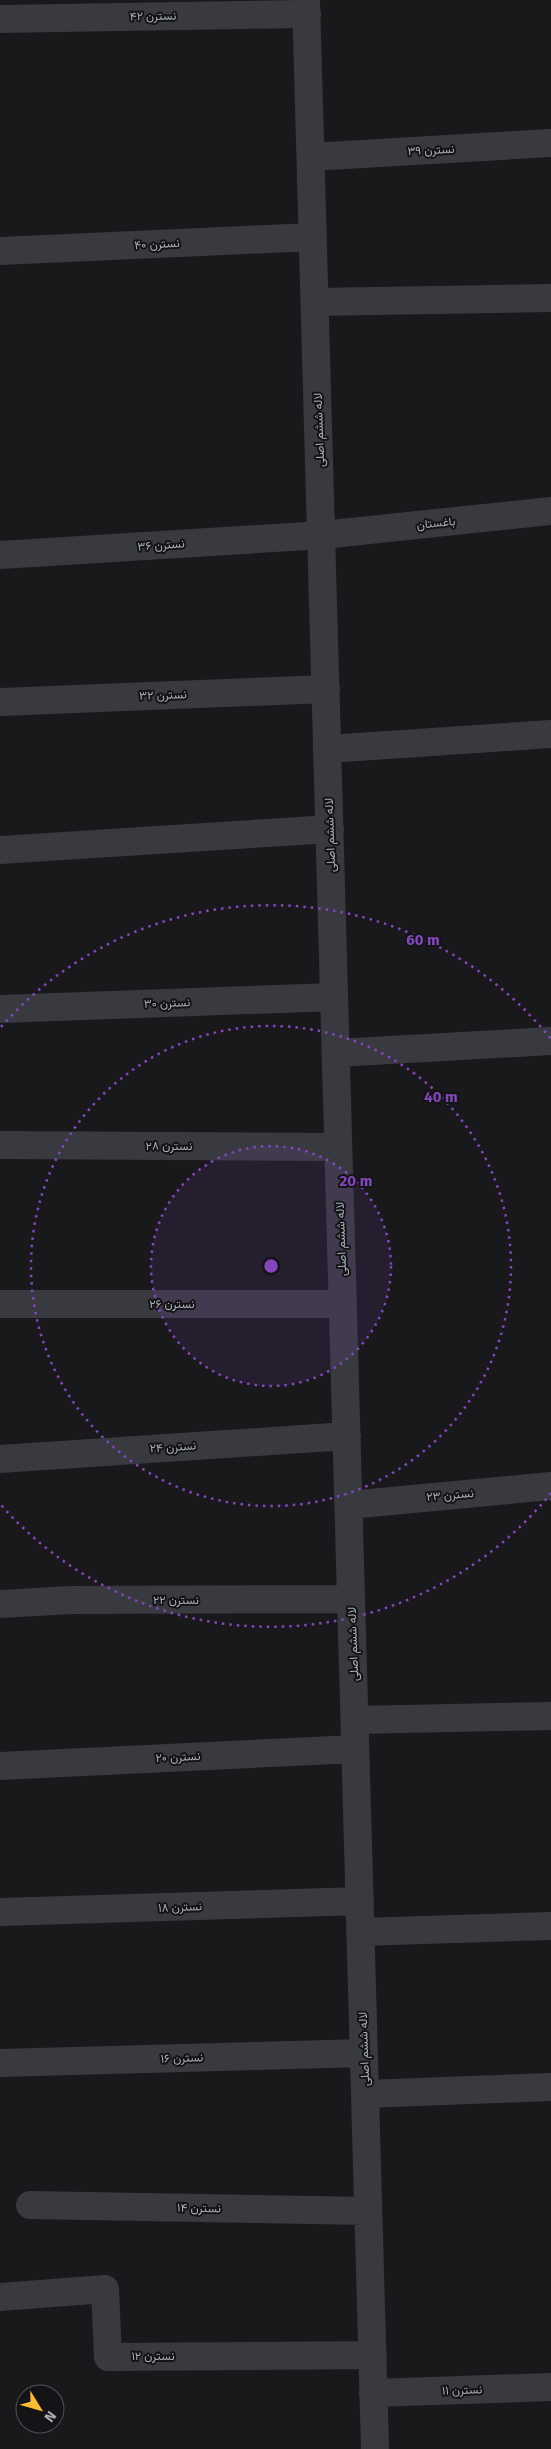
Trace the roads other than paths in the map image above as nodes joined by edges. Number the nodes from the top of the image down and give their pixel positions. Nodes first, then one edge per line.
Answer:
1 (307, 7) edge
2 (0, 19) edge
3 (551, 143) edge
4 (311, 157) junction
5 (313, 237) junction
6 (0, 250) edge
7 (551, 298) edge
8 (315, 302) junction
9 (551, 511) edge
10 (322, 536) junction
11 (0, 555) edge
12 (326, 689) junction
13 (0, 702) edge
14 (551, 734) edge
15 (328, 749) junction
16 (330, 829) junction
17 (0, 850) edge
18 (334, 997) junction
19 (0, 1009) edge
20 (551, 1041) edge
21 (336, 1053) junction
22 (0, 1145) edge
23 (338, 1147) junction
24 (0, 1304) edge
25 (343, 1304) junction
26 (347, 1436) junction
27 (0, 1459) edge
28 (551, 1486) edge
29 (349, 1505) junction
30 (351, 1599) junction
31 (0, 1604) edge
32 (551, 1716) edge
33 (355, 1720) junction
34 (355, 1749) junction
35 (0, 1766) edge
36 (360, 1901) junction
37 (0, 1912) edge
38 (551, 1926) edge
39 (360, 1932) junction
40 (364, 2053) junction
41 (0, 2063) edge
42 (551, 2087) edge
43 (365, 2094) junction
44 (30, 2205) dead end
45 (368, 2211) junction
46 (0, 2297) edge
47 (372, 2355) junction
48 (551, 2387) edge
49 (374, 2393) junction
50 (375, 2449) edge

1 - 2 street, نسترن ۴۲
1 - 4 street, لاله ششم اصلی
3 - 4 street, نسترن ۳۹
4 - 5 street, لاله ششم اصلی
5 - 6 street, نسترن ۴۰
5 - 8 street, لاله ششم اصلی
7 - 8 street
8 - 10 street, لاله ششم اصلی
9 - 10 street, باغستان
10 - 11 street, نسترن ۳۶
10 - 12 street, لاله ششم اصلی
12 - 13 street, نسترن ۳۲
12 - 15 street, لاله ششم اصلی
14 - 15 street
15 - 16 street, لاله ششم اصلی
16 - 17 street
16 - 18 street, لاله ششم اصلی
18 - 19 street, نسترن ۳۰
18 - 21 street, لاله ششم اصلی
20 - 21 street
21 - 23 street, لاله ششم اصلی
22 - 23 street, نسترن ۲۸
23 - 25 street, لاله ششم اصلی
24 - 25 street, نسترن ۲۶
25 - 26 street, لاله ششم اصلی
26 - 27 street, نسترن ۲۴
26 - 29 street, لاله ششم اصلی
28 - 29 street, نسترن ۲۳
29 - 30 street, لاله ششم اصلی
30 - 31 street, نسترن ۲۲
30 - 33 street, لاله ششم اصلی
32 - 33 street
33 - 34 street, لاله ششم اصلی
34 - 35 street, نسترن ۲۰
34 - 36 street, لاله ششم اصلی
36 - 37 street, نسترن ۱۸
36 - 39 street, لاله ششم اصلی
38 - 39 street
39 - 40 street, لاله ششم اصلی
40 - 41 street, نسترن ۱۶
40 - 43 street, لاله ششم اصلی
42 - 43 street
43 - 45 street, لاله ششم اصلی
44 - 45 street, نسترن ۱۴
45 - 47 street, لاله ششم اصلی
46 - 47 street, نسترن ۱۲
47 - 49 street, لاله ششم اصلی
48 - 49 street, نسترن ۱۱
49 - 50 street, لاله ششم اصلی

